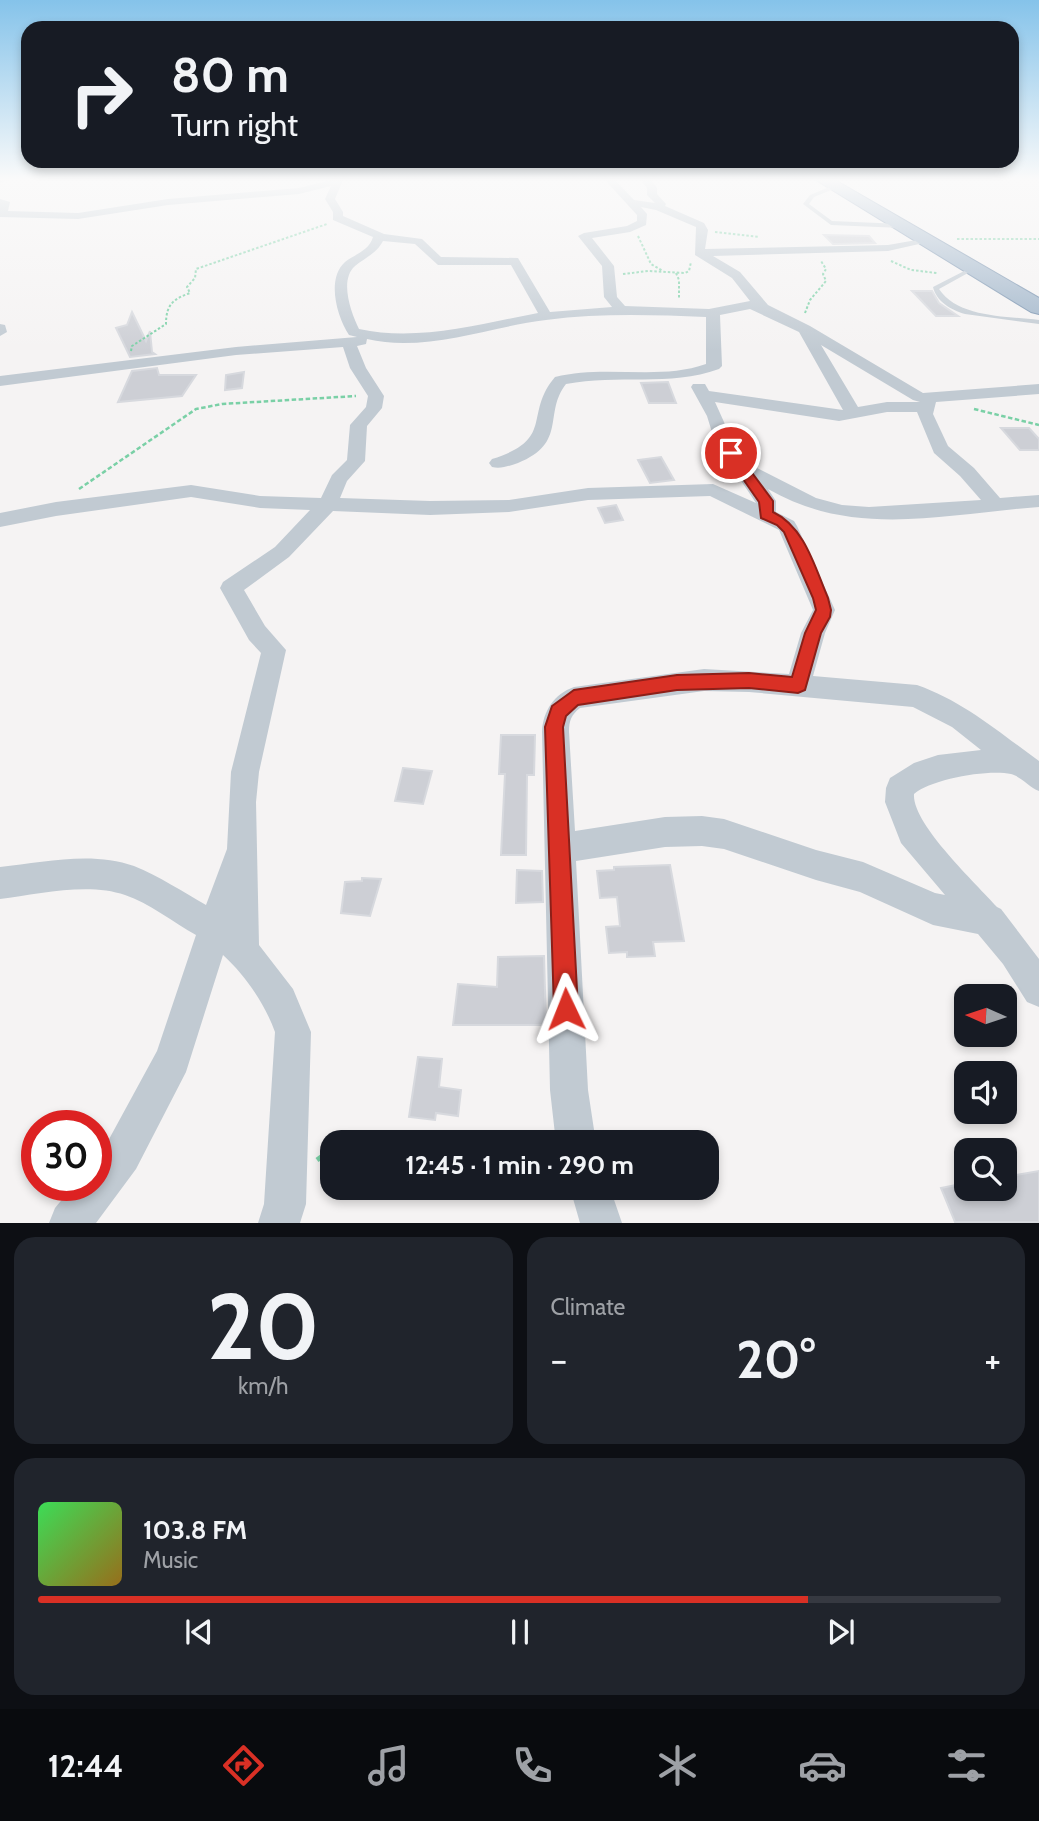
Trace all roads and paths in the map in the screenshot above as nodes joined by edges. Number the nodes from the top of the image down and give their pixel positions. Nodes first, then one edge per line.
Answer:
1 (283, 237) edge
2 (379, 237) joint
3 (585, 237) edge
4 (638, 237) edge
5 (701, 237) edge
6 (919, 237) edge
7 (1039, 239) edge
8 (924, 240) junction
9 (861, 248) junction
10 (810, 249) junction
11 (700, 254) junction
12 (970, 270) junction
13 (665, 272) junction
14 (676, 273) junction
15 (609, 278) junction
16 (1039, 307) edge
17 (763, 308) junction
18 (621, 310) junction
19 (690, 312) junction
20 (713, 312) junction
21 (547, 316) junction
22 (788, 321) junction
23 (1039, 322) edge
24 (805, 329) junction
25 (385, 339) junction
26 (348, 342) junction
27 (134, 363) junction
28 (691, 373) junction
29 (0, 381) edge
30 (1039, 389) edge
31 (376, 396) junction
32 (705, 396) junction
33 (930, 401) junction
34 (854, 415) junction
35 (1039, 425) edge
36 (498, 464) dead end
37 (745, 470) junction
38 (1039, 501) edge
39 (994, 503) junction
40 (327, 505) junction
41 (51, 510) junction
42 (766, 514) junction
43 (0, 520) edge
44 (798, 685) junction
45 (1027, 769) edge
46 (243, 838) junction
47 (560, 848) junction
48 (0, 883) edge
49 (990, 920) junction
50 (216, 928) junction
51 (243, 951) junction
52 (1039, 990) edge
53 (574, 1130) edge
54 (594, 1200) edge
55 (70, 1223) edge
56 (279, 1223) edge
57 (601, 1223) edge

1 - 27 path
2 - 21 street
2 - 25 street
3 - 15 street
4 - 13 path
5 - 11 street
6 - 8 highway
7 - 8 path
8 - 9 street
8 - 12 highway
9 - 10 street
9 - 12 path
10 - 11 street
10 - 22 path
11 - 14 path
11 - 17 street
12 - 16 highway
12 - 23 lane
13 - 14 path
13 - 15 path
14 - 19 path
15 - 18 street
17 - 20 street
17 - 22 street
18 - 19 street
18 - 21 street
19 - 20 street
20 - 28 street
21 - 25 street
22 - 24 street
24 - 33 street
24 - 34 street
25 - 26 street
26 - 27 street
26 - 31 street
27 - 29 street
28 - 32 street
28 - 36 street
30 - 33 street
31 - 40 street
31 - 41 path
32 - 34 street
32 - 37 street
33 - 34 street
33 - 35 path
33 - 39 street
37 - 39 street
37 - 42 street
38 - 39 street
40 - 41 street
40 - 42 street
40 - 46 street
41 - 43 street
42 - 44 street
44 - 45 street
44 - 47 street
45 - 49 street
46 - 50 street
46 - 51 street
47 - 49 street
47 - 53 street
48 - 50 street
49 - 52 street
50 - 51 street
50 - 55 street
51 - 56 street
54 - 57 street

